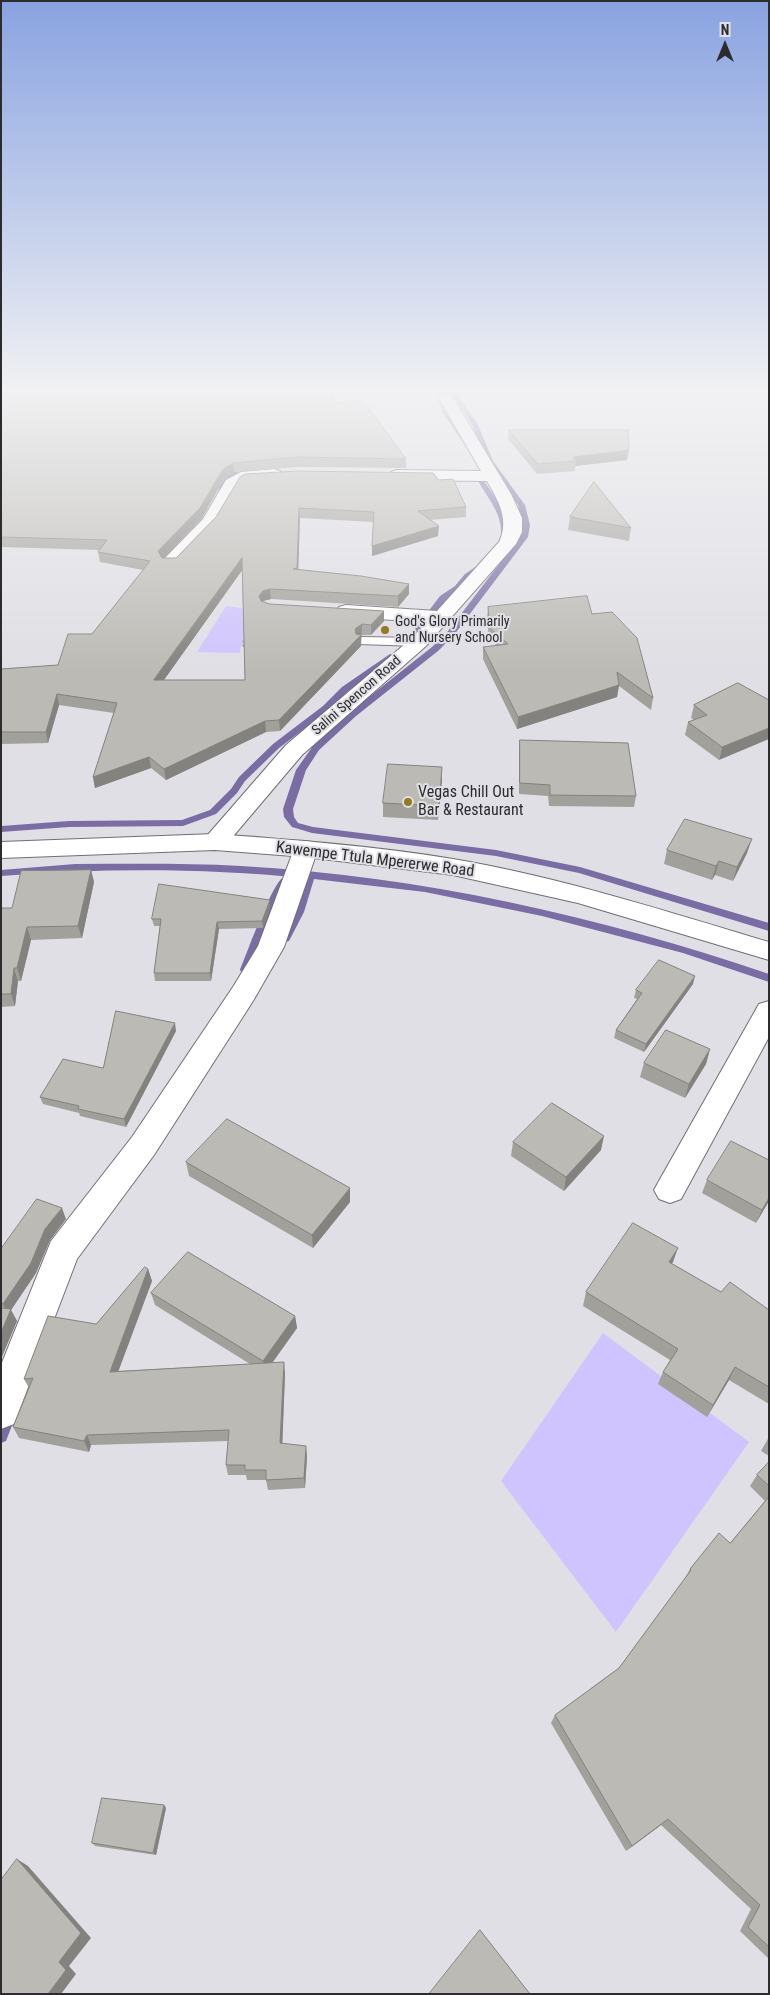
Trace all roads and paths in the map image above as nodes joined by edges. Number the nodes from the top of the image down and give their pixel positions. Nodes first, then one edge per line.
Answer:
1 (230, 486) edge
2 (499, 486) edge
3 (170, 563) edge
4 (332, 611) edge
5 (442, 617) junction
6 (252, 633) edge
7 (362, 642) edge
8 (419, 642) junction
9 (245, 647) edge
10 (215, 842) junction
11 (306, 849) junction
12 (1, 850) edge
13 (769, 951) edge
14 (769, 1011) edge
15 (670, 1190) dead end
16 (1, 1411) edge

1 - 3 street
2 - 5 street, Salini Spencon Road
4 - 5 street
5 - 8 street, Salini Spencon Road
6 - 9 path
7 - 8 lane
8 - 10 street, Salini Spencon Road
10 - 11 street, Kawempe Ttula Mpererwe Road
10 - 12 street, Kawempe Ttula Mpererwe Road
11 - 13 street, Kawempe Ttula Mpererwe Road
11 - 16 street
14 - 15 street

